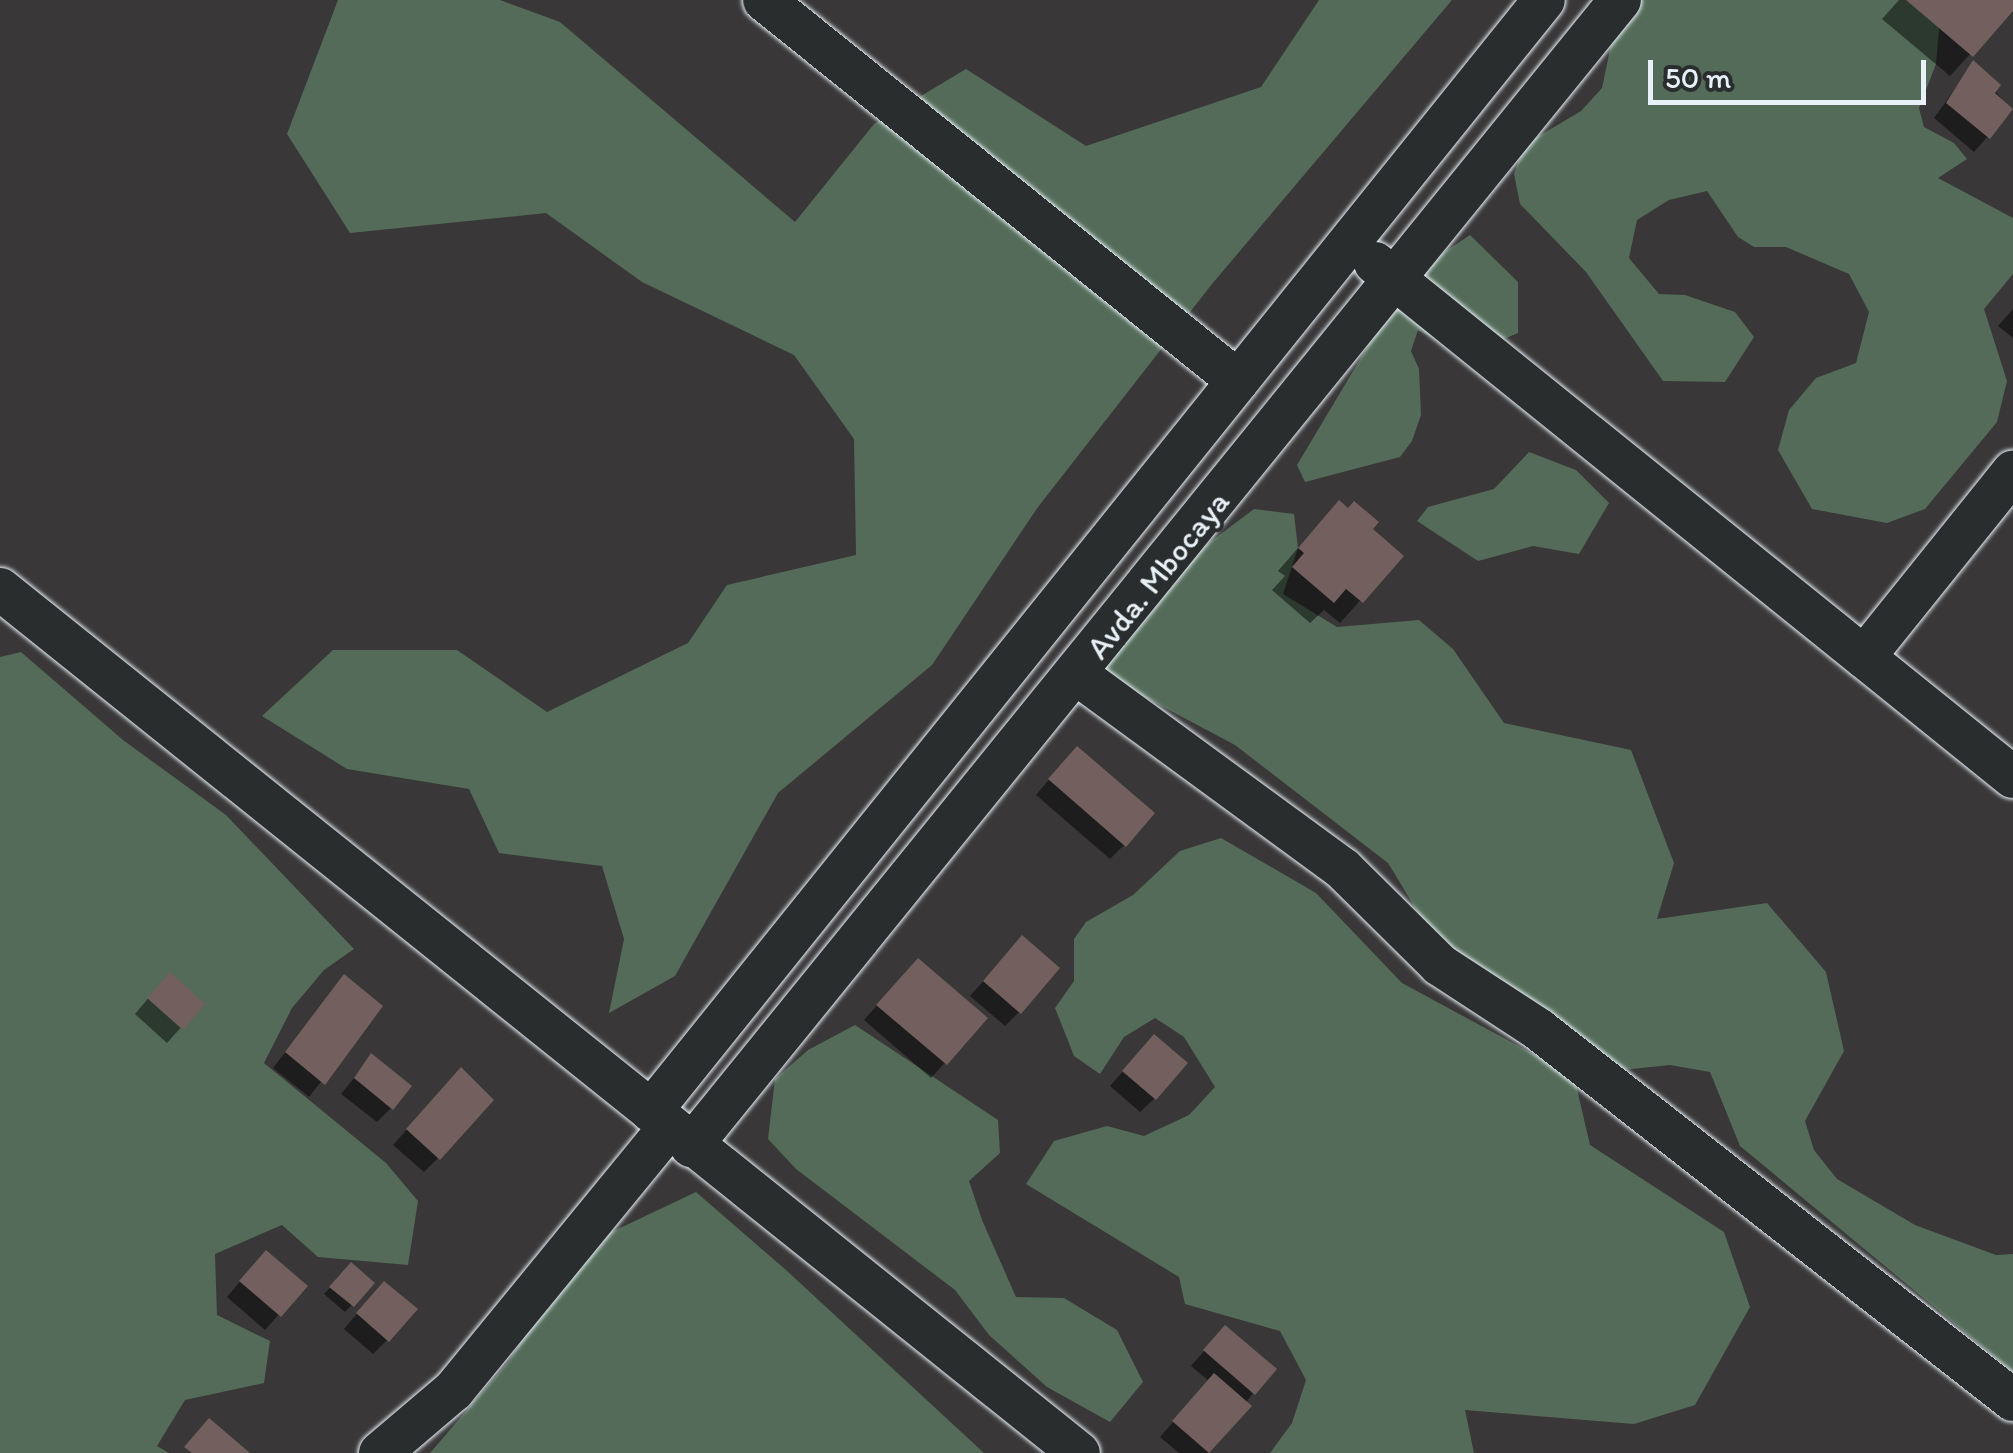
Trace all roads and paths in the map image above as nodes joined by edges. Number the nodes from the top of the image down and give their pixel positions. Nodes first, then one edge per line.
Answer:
1 (764, 0) edge
2 (1544, 0) edge
3 (1620, 0) edge
4 (1348, 244) junction
5 (1395, 278) junction
6 (1238, 380) junction
7 (2013, 472) edge
8 (0, 590) edge
9 (1864, 657) junction
10 (1078, 676) junction
11 (2013, 777) edge
12 (670, 1129) junction
13 (2013, 1400) edge
14 (380, 1453) edge
15 (1079, 1453) edge

1 - 6 street
2 - 4 street
3 - 5 street, Avda. Mbocaya
4 - 5 street
4 - 6 street
5 - 9 street
5 - 10 street, Avda. Mbocaya
6 - 12 street
7 - 9 street
8 - 12 street
9 - 11 street
10 - 12 street, Avda. Mbocaya
10 - 13 street
12 - 14 street
12 - 15 street

